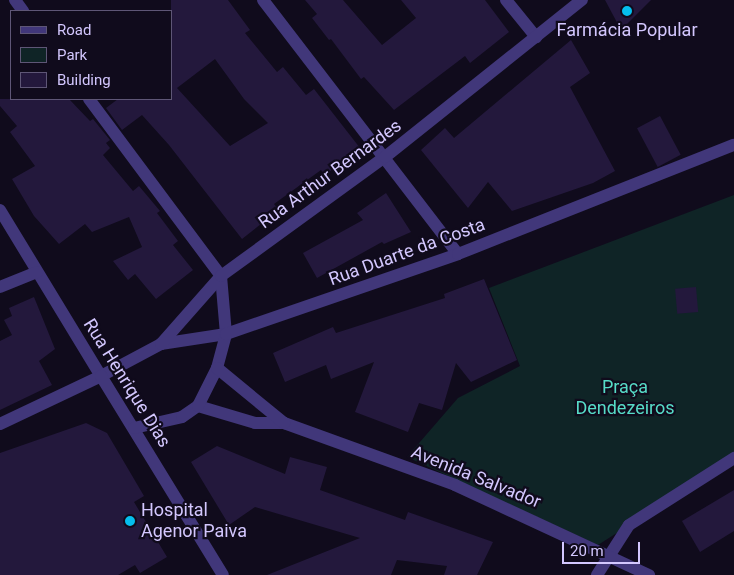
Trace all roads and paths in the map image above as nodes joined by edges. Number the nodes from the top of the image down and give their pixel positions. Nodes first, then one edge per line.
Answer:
1 (263, 0) edge
2 (506, 0) edge
3 (582, 0) edge
4 (536, 37) junction
5 (90, 100) edge
6 (734, 145) edge
7 (385, 157) junction
8 (0, 210) edge
9 (458, 254) junction
10 (37, 272) junction
11 (222, 276) junction
12 (0, 287) edge
13 (226, 334) junction
14 (161, 344) junction
15 (217, 368) junction
16 (101, 376) junction
17 (198, 406) junction
18 (284, 423) junction
19 (0, 424) edge
20 (134, 428) junction
21 (734, 458) edge
22 (608, 553) junction
23 (223, 575) edge
24 (597, 575) edge
25 (650, 575) edge

1 - 7 street
2 - 4 street
3 - 4 street, Rua Arthur Bernardes
4 - 7 street, Rua Arthur Bernardes
5 - 11 street
6 - 9 street, Rua Duarte da Costa
7 - 9 street
7 - 11 street, Rua Arthur Bernardes
8 - 10 street, Rua Henrique Dias
9 - 13 street, Rua Duarte da Costa
10 - 12 street
10 - 16 street, Rua Henrique Dias
11 - 13 street
11 - 14 street, Rua Arthur Bernardes
13 - 14 street, Rua Duarte da Costa
13 - 15 street
14 - 16 street, Rua Arthur Bernardes
15 - 17 street
15 - 18 street, Avenida Salvador
16 - 19 street
16 - 20 street, Rua Henrique Dias
17 - 18 street, Avenida Salvador
17 - 20 street
18 - 22 street, Avenida Salvador
20 - 23 street, Rua Henrique Dias
21 - 22 street
22 - 24 street
22 - 25 street, Avenida Salvador

